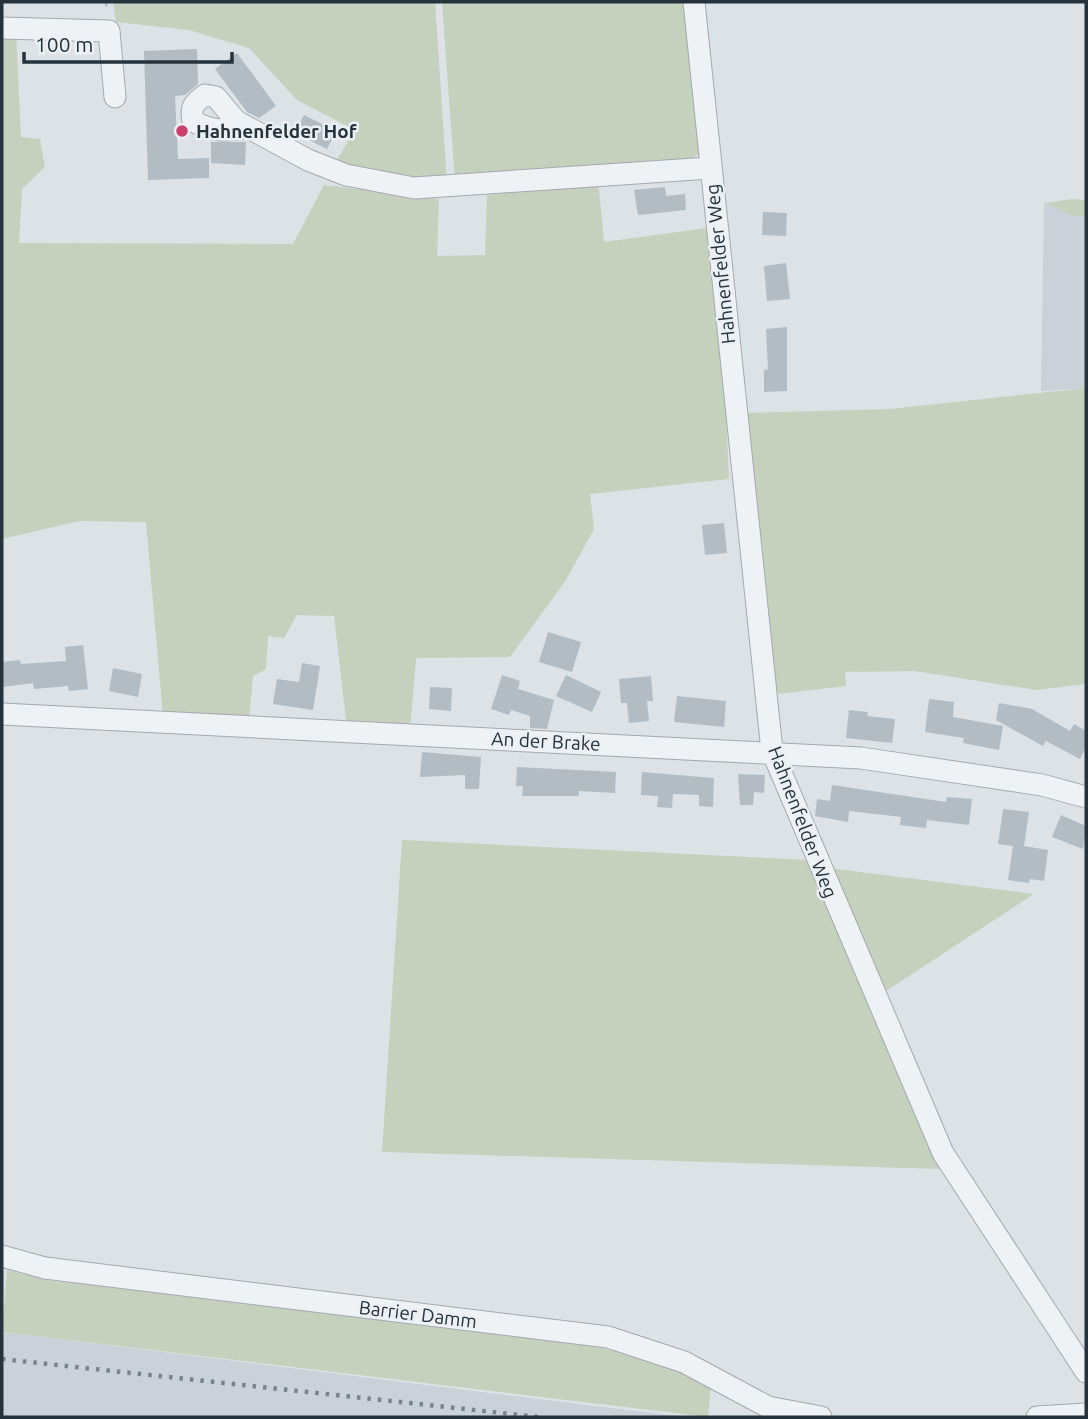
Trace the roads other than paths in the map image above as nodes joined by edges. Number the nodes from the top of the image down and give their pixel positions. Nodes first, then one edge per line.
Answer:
1 (694, 2) edge
2 (2, 28) edge
3 (115, 97) dead end
4 (248, 128) dead end
5 (710, 168) junction
6 (2, 714) edge
7 (772, 751) junction
8 (1086, 797) edge
9 (2, 1256) edge
10 (1086, 1372) edge
11 (1086, 1414) edge
12 (821, 1417) edge
13 (1037, 1417) edge

1 - 5 street, Hahnenfelder Weg
2 - 3 street
4 - 5 street, Hahnenfelder Weg
5 - 7 street, Hahnenfelder Weg
6 - 7 street, An der Brake
7 - 8 street, An der Brake
7 - 10 street, Hahnenfelder Weg
9 - 12 street, Barrier Damm
11 - 13 street

